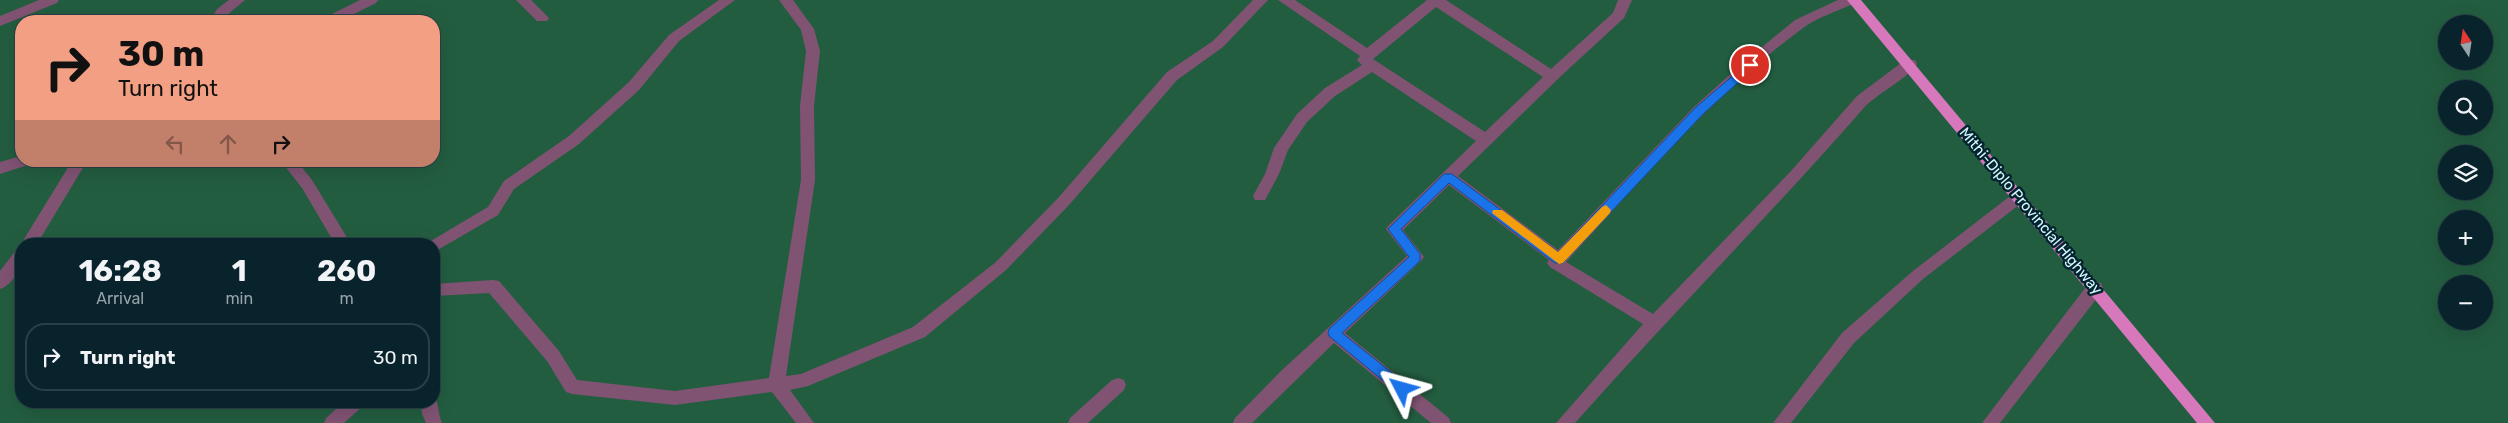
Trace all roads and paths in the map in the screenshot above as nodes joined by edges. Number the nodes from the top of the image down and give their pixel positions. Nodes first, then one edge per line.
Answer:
1 (52, 0) edge
2 (238, 0) edge
3 (371, 0) edge
4 (523, 0) edge
5 (728, 0) edge
6 (786, 0) edge
7 (1261, 0) edge
8 (1285, 0) edge
9 (1436, 0) edge
10 (1626, 0) edge
11 (1850, 0) edge
12 (1854, 0) edge
13 (221, 15) edge
14 (342, 15) edge
15 (542, 18) dead end
16 (0, 21) edge
17 (1370, 60) junction
18 (1910, 64) junction
19 (1552, 76) junction
20 (1486, 140) junction
21 (15, 163) edge
22 (76, 167) edge
23 (293, 167) edge
24 (0, 168) edge
25 (1448, 177) junction
26 (1260, 196) dead end
27 (2019, 197) junction
28 (33, 238) edge
29 (339, 238) edge
30 (440, 242) edge
31 (1559, 259) junction
32 (15, 262) edge
33 (0, 283) edge
34 (2096, 288) junction
35 (440, 290) edge
36 (1654, 323) junction
37 (1334, 333) junction
38 (776, 384) junction
39 (1118, 385) dead end
40 (349, 408) edge
41 (430, 408) edge
42 (332, 423) edge
43 (434, 423) edge
44 (806, 423) edge
45 (1076, 423) edge
46 (1241, 423) edge
47 (1443, 423) edge
48 (1564, 423) edge
49 (1781, 423) edge
50 (1990, 423) edge
51 (2207, 423) edge

1 - 16 street
2 - 13 street
3 - 14 street
4 - 15 street
5 - 30 street
6 - 38 street
7 - 38 street
8 - 17 street
9 - 17 street
9 - 19 street
10 - 19 street
11 - 31 street
12 - 18 main road, Mithi-Diplo Provincial Highway
17 - 20 street
17 - 26 street
18 - 27 main road, Mithi-Diplo Provincial Highway
18 - 36 street
19 - 20 street
20 - 25 street
21 - 24 street
22 - 28 street
23 - 29 street
25 - 31 street
25 - 37 street
27 - 34 main road, Mithi-Diplo Provincial Highway
27 - 49 street
31 - 36 street
32 - 33 street
34 - 50 street
34 - 51 main road, Mithi-Diplo Provincial Highway
35 - 38 street
36 - 48 street
37 - 46 street
37 - 47 street
38 - 44 street
39 - 45 street
40 - 42 street
41 - 43 street

